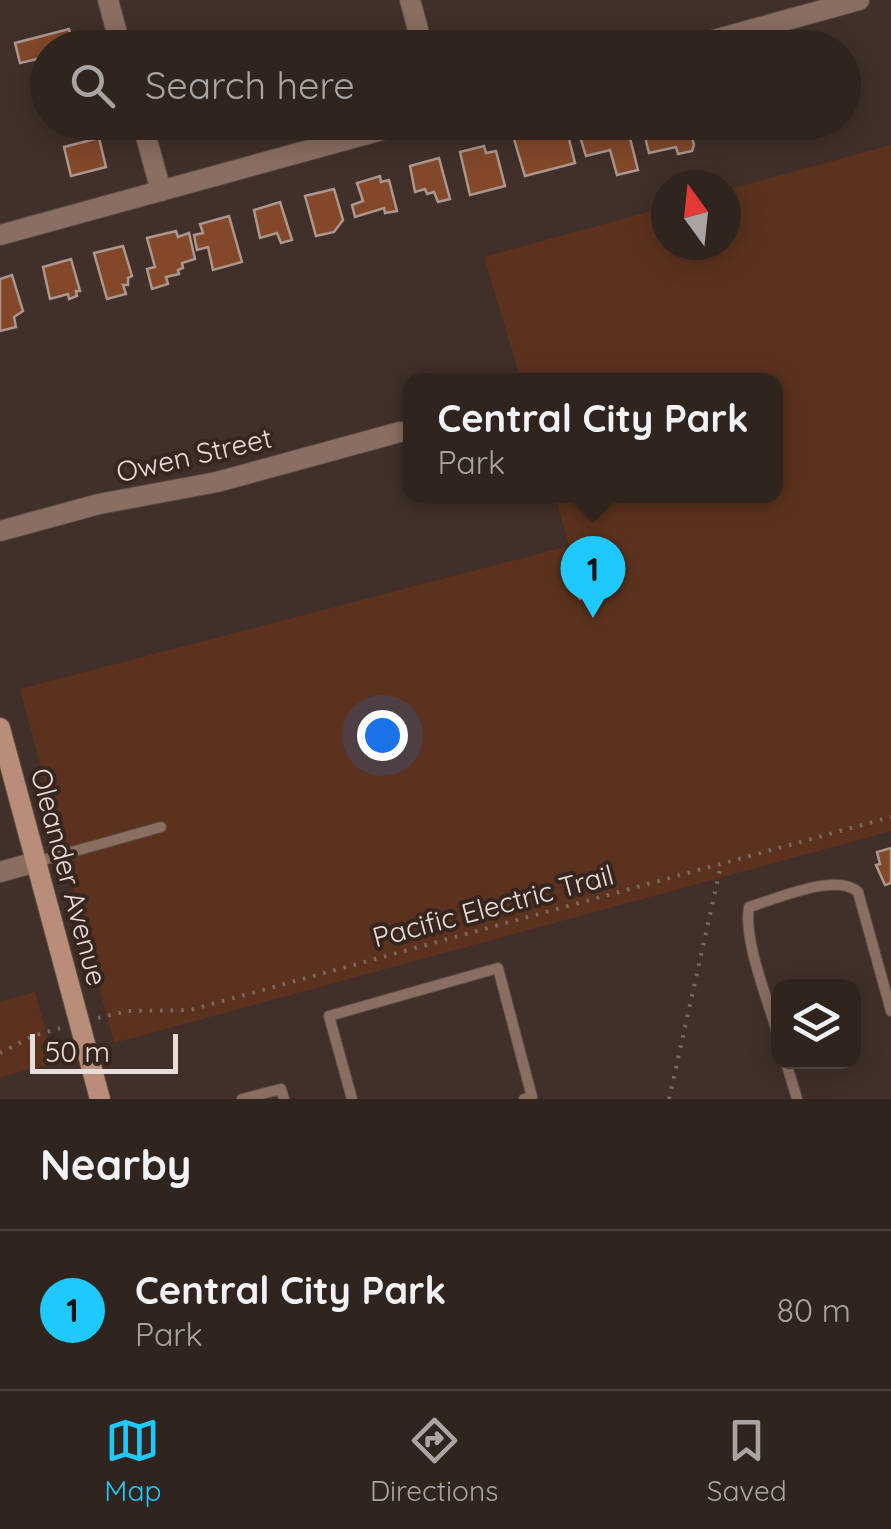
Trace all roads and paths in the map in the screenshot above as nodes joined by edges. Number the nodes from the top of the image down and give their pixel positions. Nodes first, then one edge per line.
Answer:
1 (108, 0) edge
2 (410, 0) edge
3 (859, 0) edge
4 (116, 30) edge
5 (418, 30) edge
6 (750, 30) edge
7 (147, 140) edge
8 (346, 140) edge
9 (161, 191) junction
10 (0, 235) edge
11 (400, 432) dead end
12 (0, 532) edge
13 (0, 728) edge
14 (891, 817) edge
15 (162, 827) dead end
16 (36, 862) junction
17 (721, 865) junction
18 (0, 872) edge
19 (771, 1011) edge
20 (891, 1011) edge
21 (104, 1016) dead end
22 (55, 1030) dead end
23 (0, 1054) edge
24 (788, 1069) edge
25 (100, 1099) edge
26 (242, 1099) edge
27 (284, 1099) edge
28 (352, 1099) edge
29 (524, 1099) edge
30 (668, 1099) edge
31 (796, 1099) edge

1 - 4 street
2 - 5 street
3 - 6 street
7 - 9 street
8 - 9 street
9 - 10 street
11 - 12 street, Owen Street
13 - 16 street, Oleander Avenue
14 - 17 path, Pacific Electric Trail
15 - 16 lane
16 - 18 street
16 - 25 street, Oleander Avenue
17 - 21 path, Pacific Electric Trail
17 - 30 path
19 - 20 lane
22 - 23 path
24 - 31 lane
26 - 27 lane
28 - 29 lane

